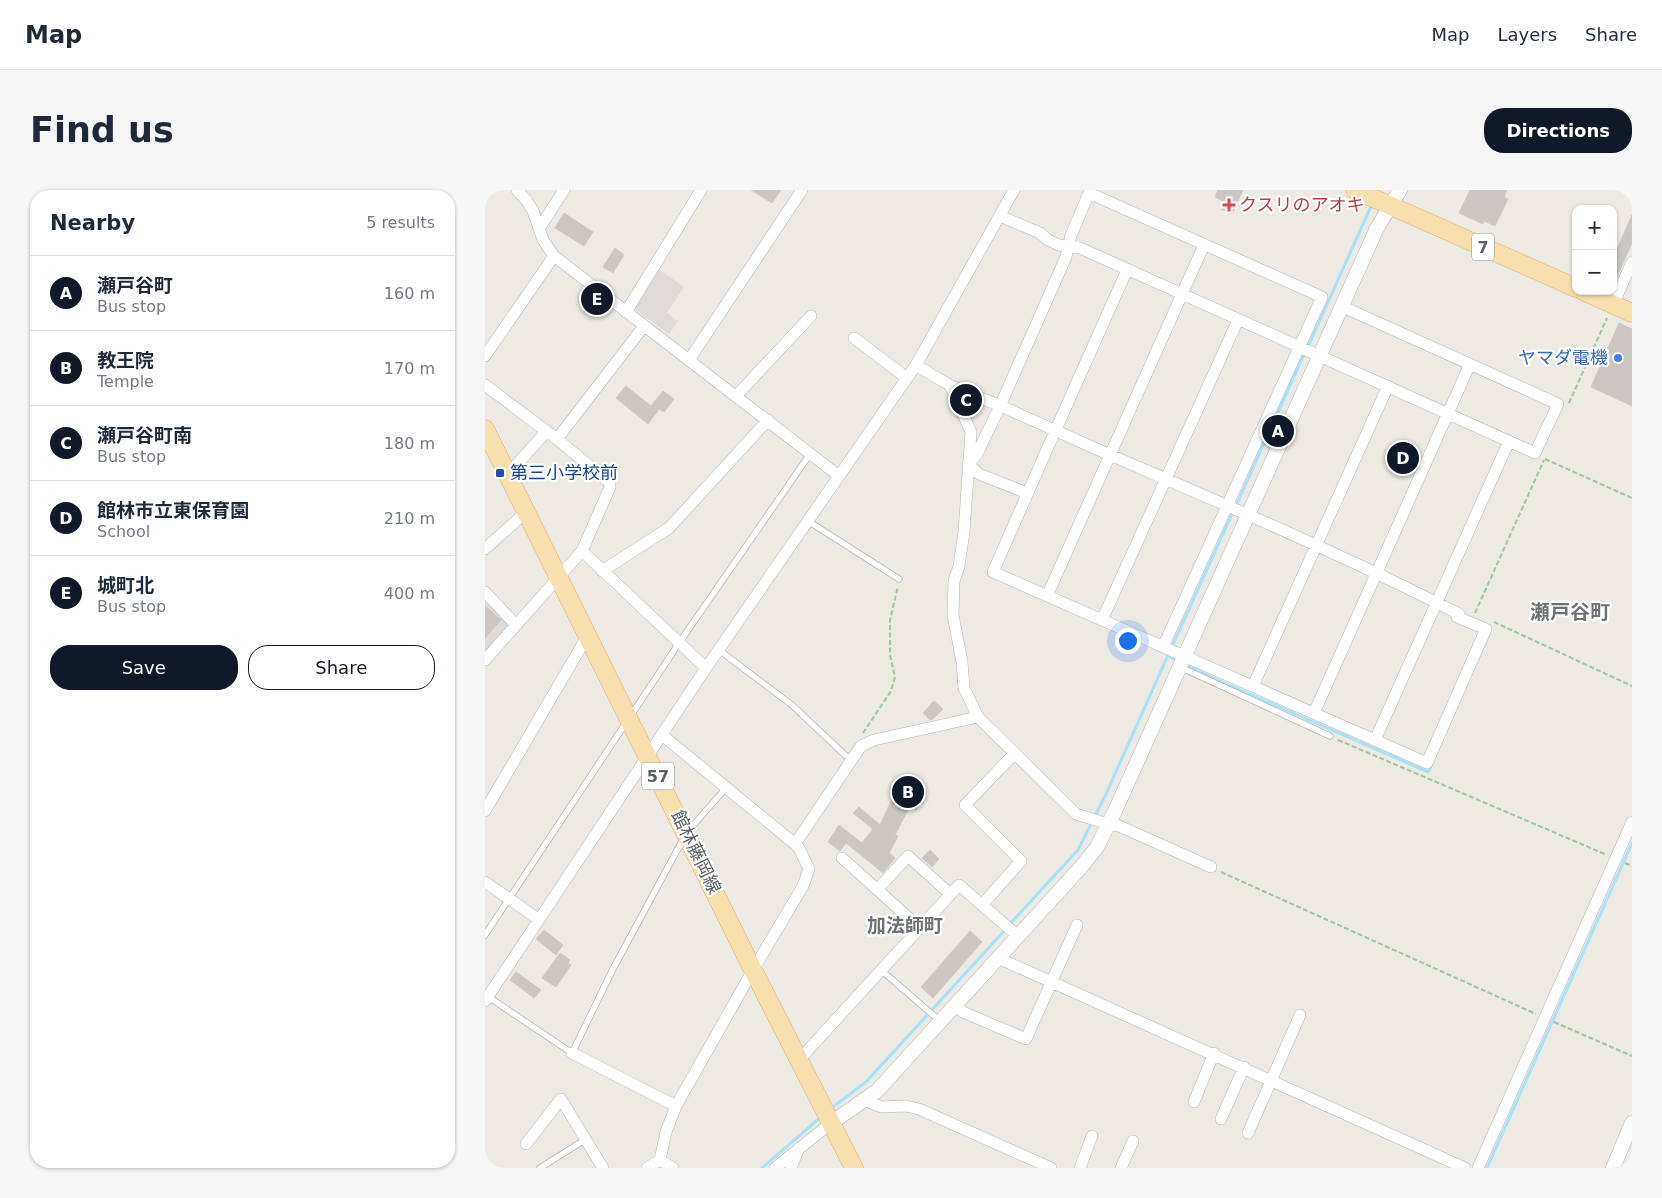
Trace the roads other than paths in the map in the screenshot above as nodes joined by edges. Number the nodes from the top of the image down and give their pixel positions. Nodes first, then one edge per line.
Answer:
1 (517, 190) edge
2 (564, 190) edge
3 (701, 190) edge
4 (802, 190) edge
5 (1014, 190) edge
6 (1355, 190) edge
7 (1400, 190) edge
8 (1391, 206) junction
9 (1000, 216) junction
10 (539, 229) junction
11 (1204, 245) junction
12 (1068, 246) junction
13 (554, 256) junction
14 (1632, 262) edge
15 (1127, 270) junction
16 (1572, 286) edge
17 (1182, 294) junction
18 (1592, 295) edge
19 (1613, 304) junction
20 (1341, 306) junction
21 (626, 312) junction
22 (1632, 313) edge
23 (811, 316) dead end
24 (1238, 320) junction
25 (643, 326) junction
26 (854, 338) dead end
27 (1300, 346) junction
28 (485, 356) edge
29 (1320, 356) junction
30 (689, 360) junction
31 (1470, 364) junction
32 (916, 365) junction
33 (907, 378) junction
34 (485, 385) edge
35 (950, 385) junction
36 (1388, 386) junction
37 (736, 396) junction
38 (1000, 406) junction
39 (1448, 414) junction
40 (768, 420) junction
41 (485, 429) edge
42 (547, 431) junction
43 (1056, 431) junction
44 (557, 439) junction
45 (1509, 441) junction
46 (810, 454) junction
47 (1110, 455) junction
48 (969, 464) junction
49 (507, 474) junction
50 (839, 476) junction
51 (1166, 479) junction
52 (1027, 492) junction
53 (1227, 506) junction
54 (526, 512) junction
55 (1248, 515) junction
56 (809, 521) junction
57 (1316, 546) junction
58 (485, 549) edge
59 (582, 551) junction
60 (603, 571) junction
61 (1377, 574) junction
62 (559, 578) junction
63 (899, 579) road end
64 (485, 592) edge
65 (1047, 596) junction
66 (1437, 602) junction
67 (1102, 620) junction
68 (516, 625) junction
69 (588, 635) junction
70 (679, 643) junction
71 (1163, 647) junction
72 (719, 650) junction
73 (485, 660) edge
74 (1182, 662) junction
75 (706, 668) junction
76 (1253, 686) junction
77 (1314, 713) junction
78 (978, 717) junction
79 (629, 720) junction
80 (662, 735) junction
81 (1330, 736) road end
82 (1375, 740) junction
83 (1014, 754) junction
84 (648, 756) junction
85 (852, 758) junction
86 (727, 787) junction
87 (485, 811) edge
88 (1632, 822) edge
89 (1109, 824) junction
90 (687, 832) junction
91 (795, 844) junction
92 (842, 858) dead end
93 (1211, 867) road end
94 (485, 882) edge
95 (877, 890) junction
96 (950, 894) junction
97 (509, 900) junction
98 (982, 905) junction
99 (538, 920) junction
100 (1077, 924) dead end
101 (920, 928) junction
102 (485, 935) edge
103 (1018, 936) junction
104 (998, 958) junction
105 (753, 970) junction
106 (881, 970) junction
107 (1052, 982) junction
108 (486, 998) edge
109 (955, 1005) junction
110 (1300, 1015) dead end
111 (940, 1022) junction
112 (572, 1053) junction
113 (1214, 1054) junction
114 (799, 1060) junction
115 (1244, 1067) junction
116 (1271, 1080) junction
117 (865, 1100) junction
118 (1194, 1102) dead end
119 (676, 1106) junction
120 (1221, 1119) dead end
121 (831, 1123) junction
122 (1632, 1123) edge
123 (1248, 1134) dead end
124 (1093, 1136) dead end
125 (586, 1139) junction
126 (1133, 1141) dead end
127 (526, 1144) dead end
128 (799, 1148) junction
129 (660, 1160) junction
130 (540, 1168) edge
131 (603, 1168) edge
132 (647, 1168) edge
133 (673, 1168) edge
134 (775, 1168) edge
135 (791, 1168) edge
136 (854, 1168) edge
137 (1051, 1168) edge
138 (1080, 1168) edge
139 (1121, 1168) edge
140 (1465, 1168) edge
141 (1478, 1168) edge
142 (1613, 1168) edge

1 - 10 street
2 - 10 street
3 - 21 street
4 - 30 street
5 - 9 street
6 - 8 main road, 7
7 - 8 street
8 - 16 main road, 7
8 - 20 street
9 - 12 street
9 - 32 street
10 - 13 street
11 - 12 street
11 - 17 street
11 - 27 street
12 - 15 street
12 - 38 street
13 - 21 street
13 - 28 street
14 - 19 street
15 - 17 street
15 - 43 street
17 - 24 street
17 - 47 street
18 - 19 main road
19 - 22 main road
20 - 29 street
20 - 31 street
21 - 25 street
23 - 37 street
24 - 27 street
24 - 51 street
25 - 30 street
25 - 44 street
26 - 33 street
27 - 29 street
27 - 53 street
29 - 36 street
29 - 55 street
30 - 37 street
31 - 39 street
31 - 45 street
32 - 33 street
32 - 35 street
33 - 50 street
34 - 42 street
35 - 38 street
35 - 48 street
36 - 39 street
36 - 57 street
37 - 40 street
38 - 43 street
38 - 48 street
39 - 45 street
39 - 61 street
40 - 46 street
40 - 60 street
41 - 49 main road, 館林藤岡線 / 57
42 - 44 street
42 - 49 street
43 - 47 street
43 - 52 street
44 - 59 street
45 - 66 street
46 - 50 street
46 - 70 lane
47 - 51 street
47 - 65 street
48 - 52 street
48 - 78 street
49 - 54 main road, 館林藤岡線 / 57
50 - 56 street
51 - 53 street
51 - 67 street
52 - 65 street
53 - 55 street
53 - 71 street
54 - 58 street
54 - 62 main road, 館林藤岡線 / 57
55 - 57 street
55 - 74 street
56 - 63 lane
56 - 72 street
57 - 61 street
57 - 76 street
59 - 60 street
59 - 62 street
60 - 70 street
61 - 66 street
61 - 77 street
62 - 68 street
62 - 69 main road, 館林藤岡線 / 57
64 - 68 street
65 - 67 street
66 - 82 street
66 - 82 street
67 - 71 street
68 - 73 street
69 - 79 main road, 館林藤岡線 / 57
69 - 87 street
70 - 75 street
70 - 79 lane
71 - 74 street
72 - 75 street
72 - 85 lane
74 - 76 street
74 - 81 lane
74 - 89 street
75 - 80 street
76 - 77 street
77 - 82 street
78 - 83 street
78 - 85 street
79 - 84 main road, 館林藤岡線 / 57
79 - 97 lane
80 - 84 street
80 - 86 street
83 - 89 street
83 - 98 street
84 - 90 main road, 館林藤岡線 / 57
84 - 99 street
85 - 91 street
86 - 90 lane
86 - 91 street
88 - 141 street
89 - 93 street
89 - 103 street
90 - 105 main road, 館林藤岡線 / 57
90 - 112 lane
91 - 105 street
92 - 95 street
94 - 97 street
95 - 96 street
95 - 101 street
96 - 98 street
96 - 101 street
97 - 99 street
97 - 102 lane
98 - 103 street
99 - 108 street
100 - 107 street
101 - 106 street
103 - 104 street
104 - 107 street
104 - 109 street
105 - 114 main road, 館林藤岡線 / 57
105 - 119 street
106 - 111 lane
106 - 114 street
107 - 109 street
107 - 113 street
108 - 112 lane
109 - 111 street
110 - 116 street
111 - 117 street
112 - 119 street
113 - 115 street
113 - 118 street
114 - 121 main road, 館林藤岡線 / 57
115 - 116 street
115 - 120 street
116 - 123 street
116 - 140 street
117 - 121 street
117 - 137 street
119 - 129 street
121 - 128 street
121 - 136 main road, 館林藤岡線 / 57
122 - 142 street
124 - 138 street
125 - 127 street
125 - 130 lane
125 - 131 street
126 - 139 street
128 - 134 street
128 - 135 street
129 - 132 street
129 - 133 street

